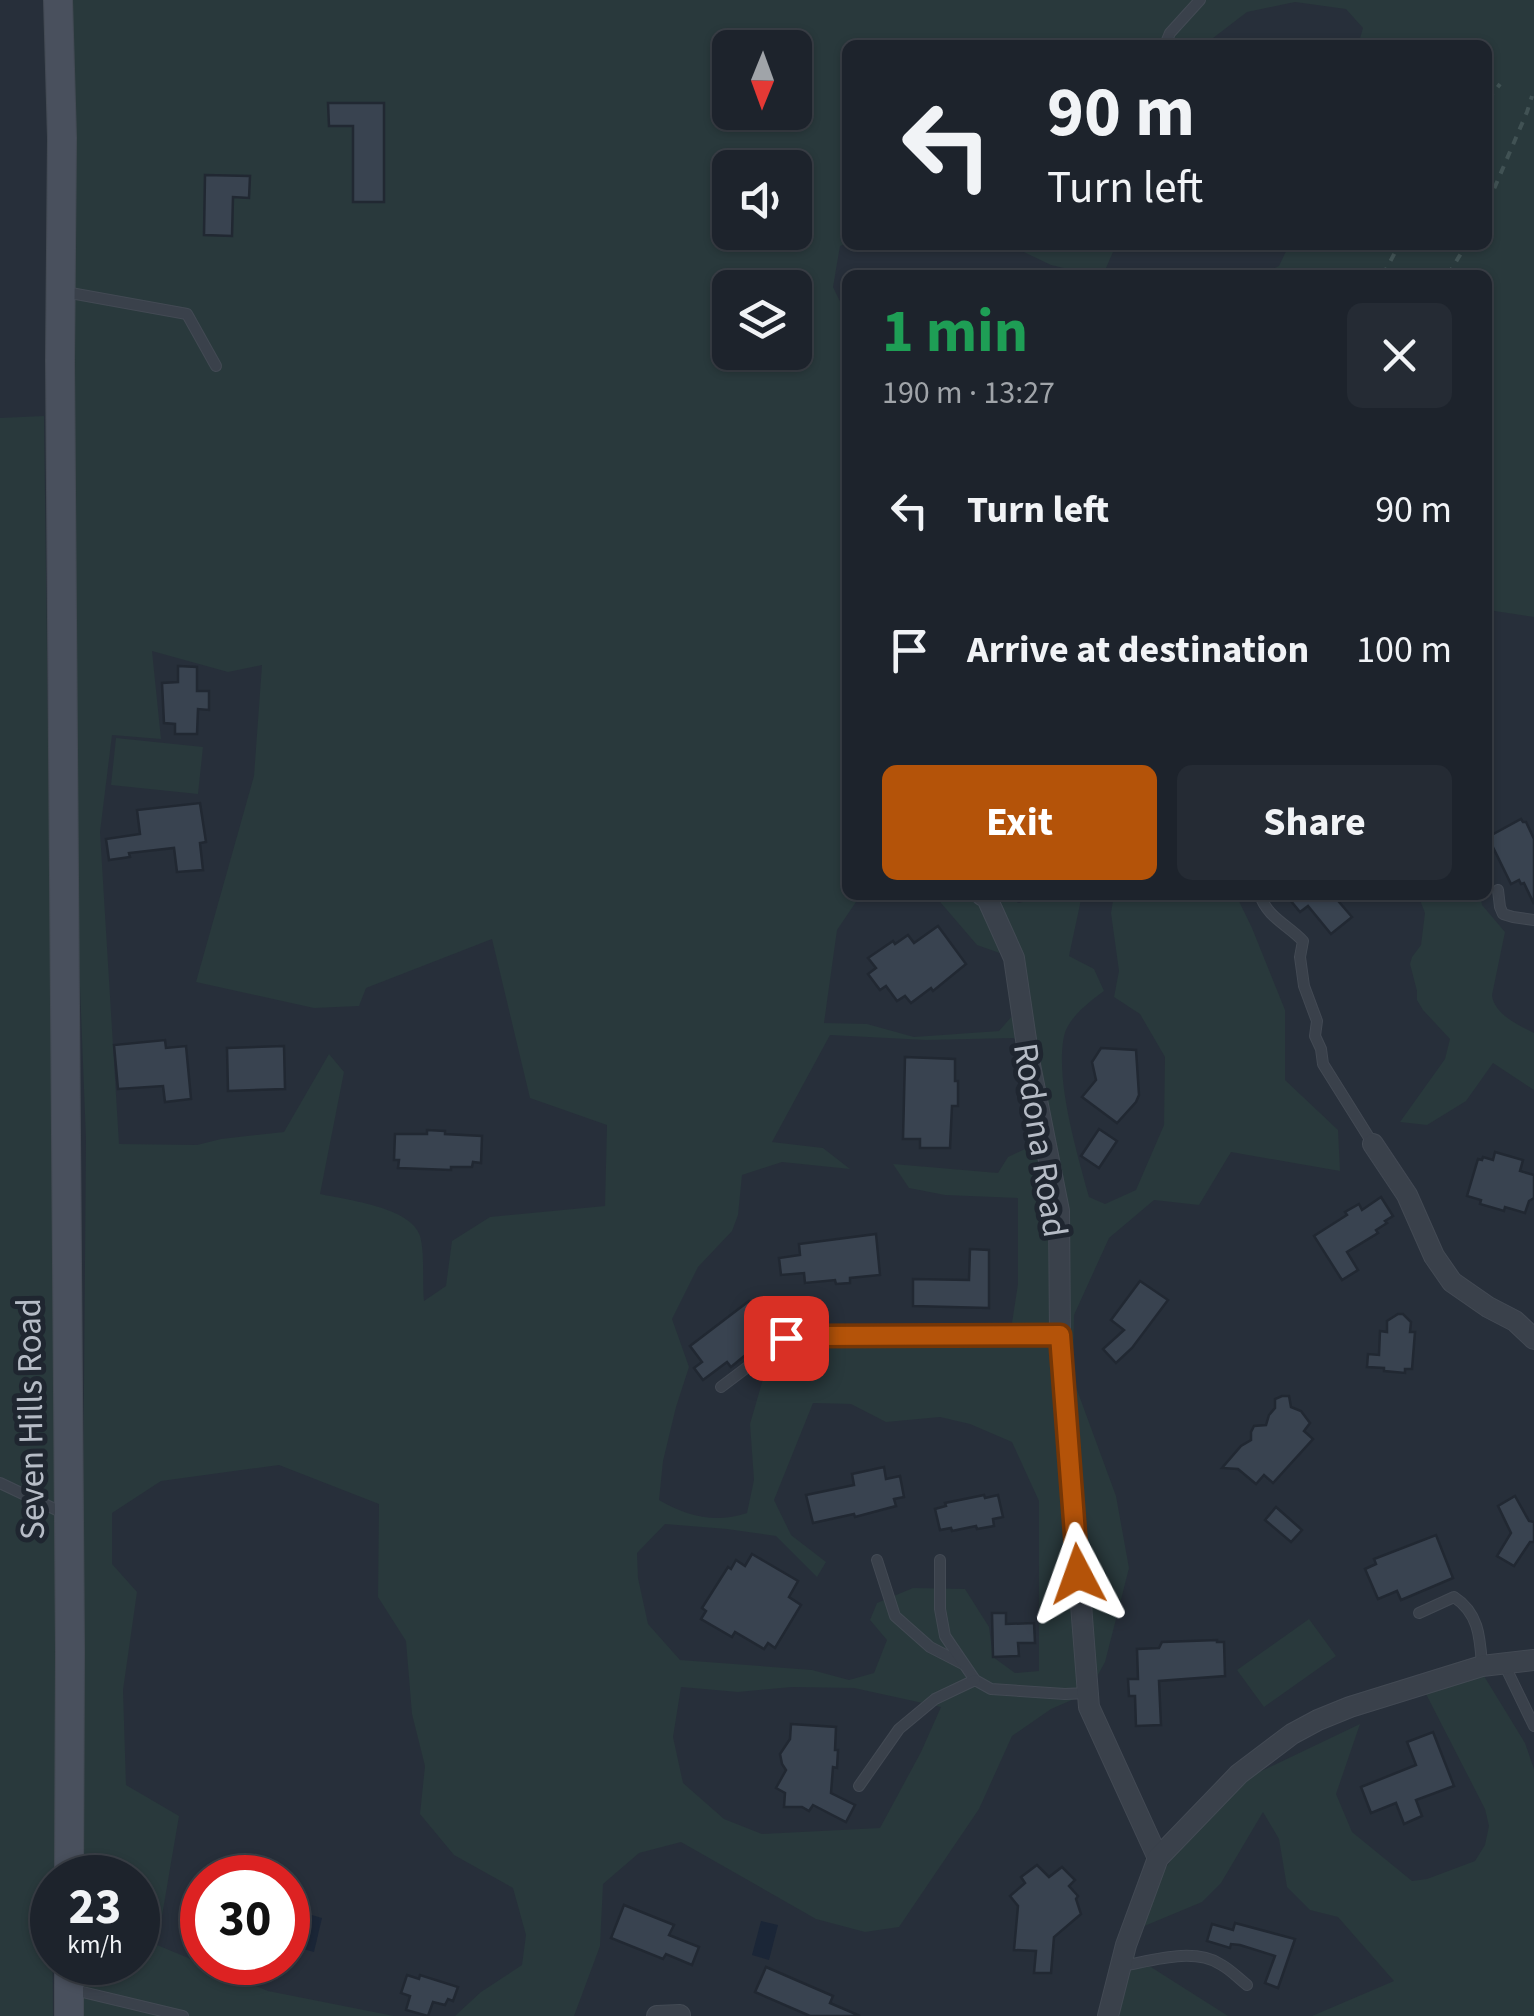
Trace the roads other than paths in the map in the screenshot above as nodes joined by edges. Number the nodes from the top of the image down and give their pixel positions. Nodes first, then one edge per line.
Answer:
1 (58, 0) edge
2 (1200, 0) edge
3 (1167, 40) edge
4 (61, 292) junction
5 (216, 366) dead end
6 (1498, 890) dead end
7 (988, 900) edge
8 (1260, 900) edge
9 (1534, 920) edge
10 (1373, 1144) joint
11 (1060, 1335) junction
12 (1534, 1339) edge
13 (721, 1387) dead end
14 (0, 1482) edge
15 (69, 1516) junction
16 (877, 1560) dead end
17 (940, 1560) dead end
18 (1418, 1613) dead end
19 (1534, 1660) edge
20 (964, 1664) junction
21 (1493, 1665) junction
22 (975, 1680) junction
23 (1088, 1693) junction
24 (1534, 1726) edge
25 (859, 1786) dead end
26 (69, 1855) edge
27 (1158, 1858) junction
28 (1121, 1966) junction
29 (1246, 1985) dead end
30 (69, 1989) edge
31 (680, 2015) edge
32 (183, 2016) edge
33 (657, 2016) edge
34 (1108, 2016) edge

1 - 4 main road, Seven Hills Road
2 - 3 lane
4 - 5 lane
4 - 15 main road, Seven Hills Road
6 - 9 lane
7 - 11 street, Rodona Road
8 - 10 lane
10 - 12 street
11 - 13 lane
11 - 23 street, Rodona Road
14 - 15 lane
15 - 26 main road, Seven Hills Road
16 - 20 lane
17 - 20 lane
18 - 21 lane
19 - 21 street
20 - 22 lane
21 - 24 lane
21 - 27 street
22 - 23 lane
22 - 25 lane
23 - 27 street, Rodona Road
27 - 28 street
28 - 29 lane
28 - 34 street
30 - 32 lane
31 - 33 street

